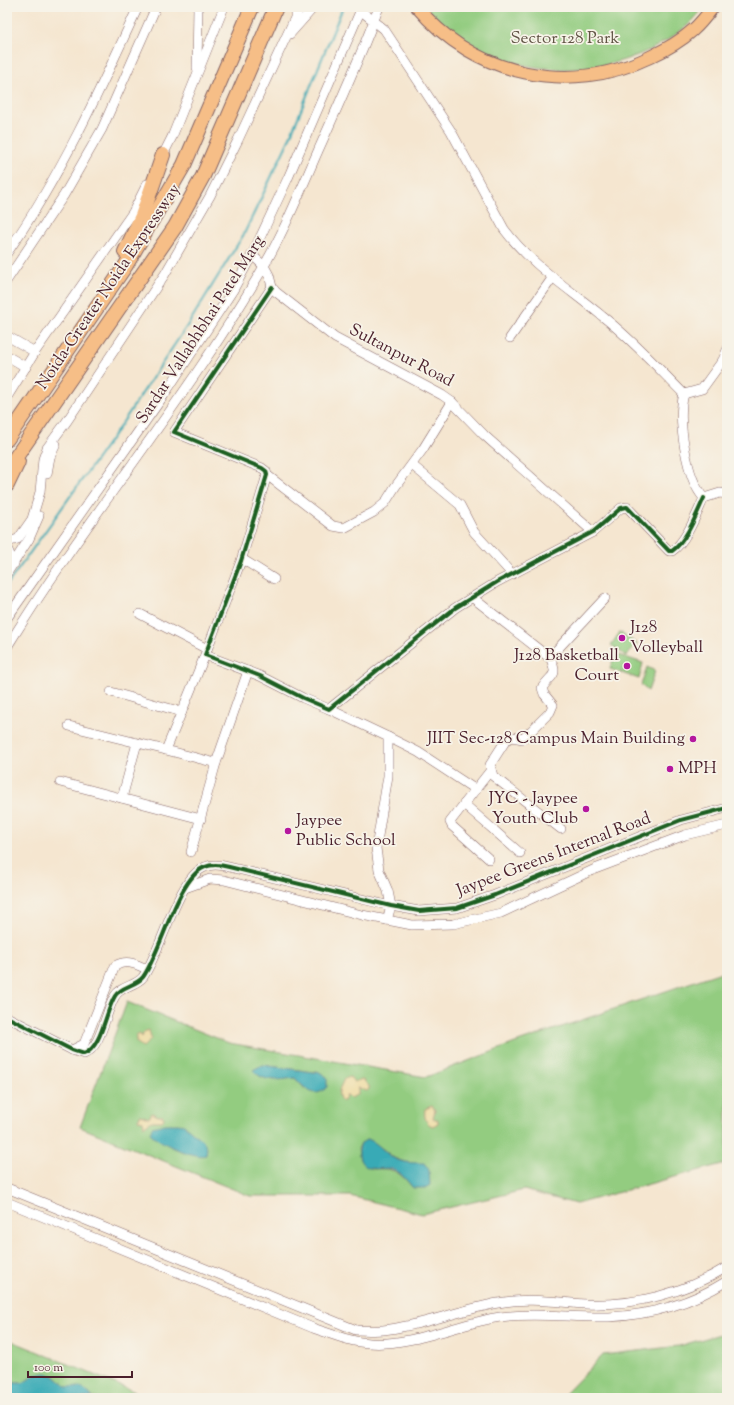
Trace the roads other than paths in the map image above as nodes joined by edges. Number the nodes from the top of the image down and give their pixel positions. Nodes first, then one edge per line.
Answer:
1 (138, 7) edge
2 (156, 7) edge
3 (198, 7) edge
4 (224, 7) edge
5 (252, 7) edge
6 (276, 7) edge
7 (300, 7) edge
8 (314, 7) edge
9 (379, 7) edge
10 (417, 7) edge
11 (713, 7) edge
12 (361, 8) edge
13 (374, 20) junction
14 (285, 39) junction
15 (196, 78) junction
16 (163, 155) junction
17 (7, 252) edge
18 (252, 255) junction
19 (264, 266) junction
20 (553, 277) junction
21 (7, 280) edge
22 (272, 287) junction
23 (99, 304) junction
24 (7, 336) edge
25 (510, 338) dead end
26 (35, 352) junction
27 (727, 352) edge
28 (7, 356) edge
29 (26, 366) junction
30 (684, 394) junction
31 (7, 397) edge
32 (452, 402) junction
33 (67, 421) junction
34 (7, 438) edge
35 (29, 438) junction
36 (412, 465) junction
37 (7, 470) edge
38 (268, 475) junction
39 (7, 485) edge
40 (727, 494) edge
41 (704, 498) junction
42 (593, 532) junction
43 (7, 542) edge
44 (7, 548) edge
45 (242, 559) junction
46 (14, 564) junction
47 (7, 573) edge
48 (512, 574) junction
49 (274, 579) dead end
50 (473, 598) junction
51 (605, 598) dead end
52 (140, 614) dead end
53 (7, 618) edge
54 (7, 647) edge
55 (206, 652) junction
56 (550, 659) junction
57 (248, 671) junction
58 (111, 692) dead end
59 (329, 709) junction
60 (182, 712) junction
61 (69, 726) dead end
62 (388, 737) junction
63 (137, 743) junction
64 (166, 750) junction
65 (216, 763) junction
66 (490, 771) junction
67 (60, 782) dead end
68 (476, 790) junction
69 (122, 798) junction
70 (464, 804) junction
71 (727, 808) edge
72 (201, 819) junction
73 (727, 825) edge
74 (561, 829) dead end
75 (191, 852) dead end
76 (520, 853) dead end
77 (489, 859) dead end
78 (523, 883) junction
79 (185, 888) junction
80 (529, 899) junction
81 (391, 906) junction
82 (387, 920) junction
83 (147, 969) junction
84 (7, 1017) edge
85 (72, 1050) junction
86 (7, 1188) edge
87 (7, 1202) edge
88 (727, 1267) edge
89 (727, 1281) edge
90 (286, 1303) junction
91 (281, 1314) junction

1 - 17 street
2 - 21 street
3 - 15 street
4 - 15 street
5 - 23 highway, Noida-Greater Noida Expressway
6 - 35 highway, Noida-Greater Noida Expressway
7 - 14 street
8 - 14 street
9 - 13 street, Sardar Vallabhbhai Patel Marg
10 - 11 main road
12 - 13 street
12 - 18 street, Sardar Vallabhbhai Patel Marg
13 - 19 street, Sardar Vallabhbhai Patel Marg
13 - 20 street
14 - 33 street
15 - 16 street
16 - 23 highway
16 - 26 street
18 - 19 street, Sultanpur Road
18 - 53 street, Sardar Vallabhbhai Patel Marg
19 - 22 street, Sultanpur Road
19 - 54 street, Sardar Vallabhbhai Patel Marg
20 - 25 street
20 - 30 street
22 - 32 street, Sultanpur Road
22 - 38 street
23 - 34 highway, Noida-Greater Noida Expressway
24 - 26 street
26 - 29 street
27 - 30 street
28 - 29 street
29 - 31 street
30 - 41 street
32 - 36 street
32 - 42 street, Sultanpur Road
33 - 43 street
33 - 46 street
35 - 37 highway, Noida-Greater Noida Expressway
35 - 39 highway
36 - 38 street
36 - 48 street
38 - 45 street
40 - 41 street
41 - 42 street
42 - 48 street
44 - 46 street
45 - 49 street
45 - 55 street
46 - 47 street
48 - 50 street
50 - 56 street
50 - 59 street
51 - 56 street
52 - 55 street
55 - 57 street
55 - 60 street
56 - 66 street
57 - 59 street
57 - 65 street
58 - 60 street
59 - 62 street
60 - 64 street
61 - 63 street
62 - 68 street
62 - 81 street
63 - 64 street
63 - 69 street
64 - 65 street
65 - 72 street
66 - 68 street
66 - 74 street
67 - 69 street
68 - 70 street
69 - 72 street
70 - 76 street
70 - 77 street
71 - 78 street, Jaypee Greens Internal Road
72 - 75 street
73 - 80 street, Jaypee Greens Internal Road
78 - 80 street, Jaypee Greens Internal Road
78 - 81 street, Jaypee Greens Internal Road
79 - 81 street, Jaypee Greens Internal Road
79 - 82 street, Jaypee Greens Internal Road
79 - 83 street, Jaypee Greens Internal Road
80 - 82 street, Jaypee Greens Internal Road
81 - 82 street
83 - 85 street, Jaypee Greens Internal Road
83 - 85 street
84 - 85 street, Jaypee Greens Internal Road
86 - 90 street
87 - 91 street
88 - 90 street
89 - 91 street
90 - 91 street

